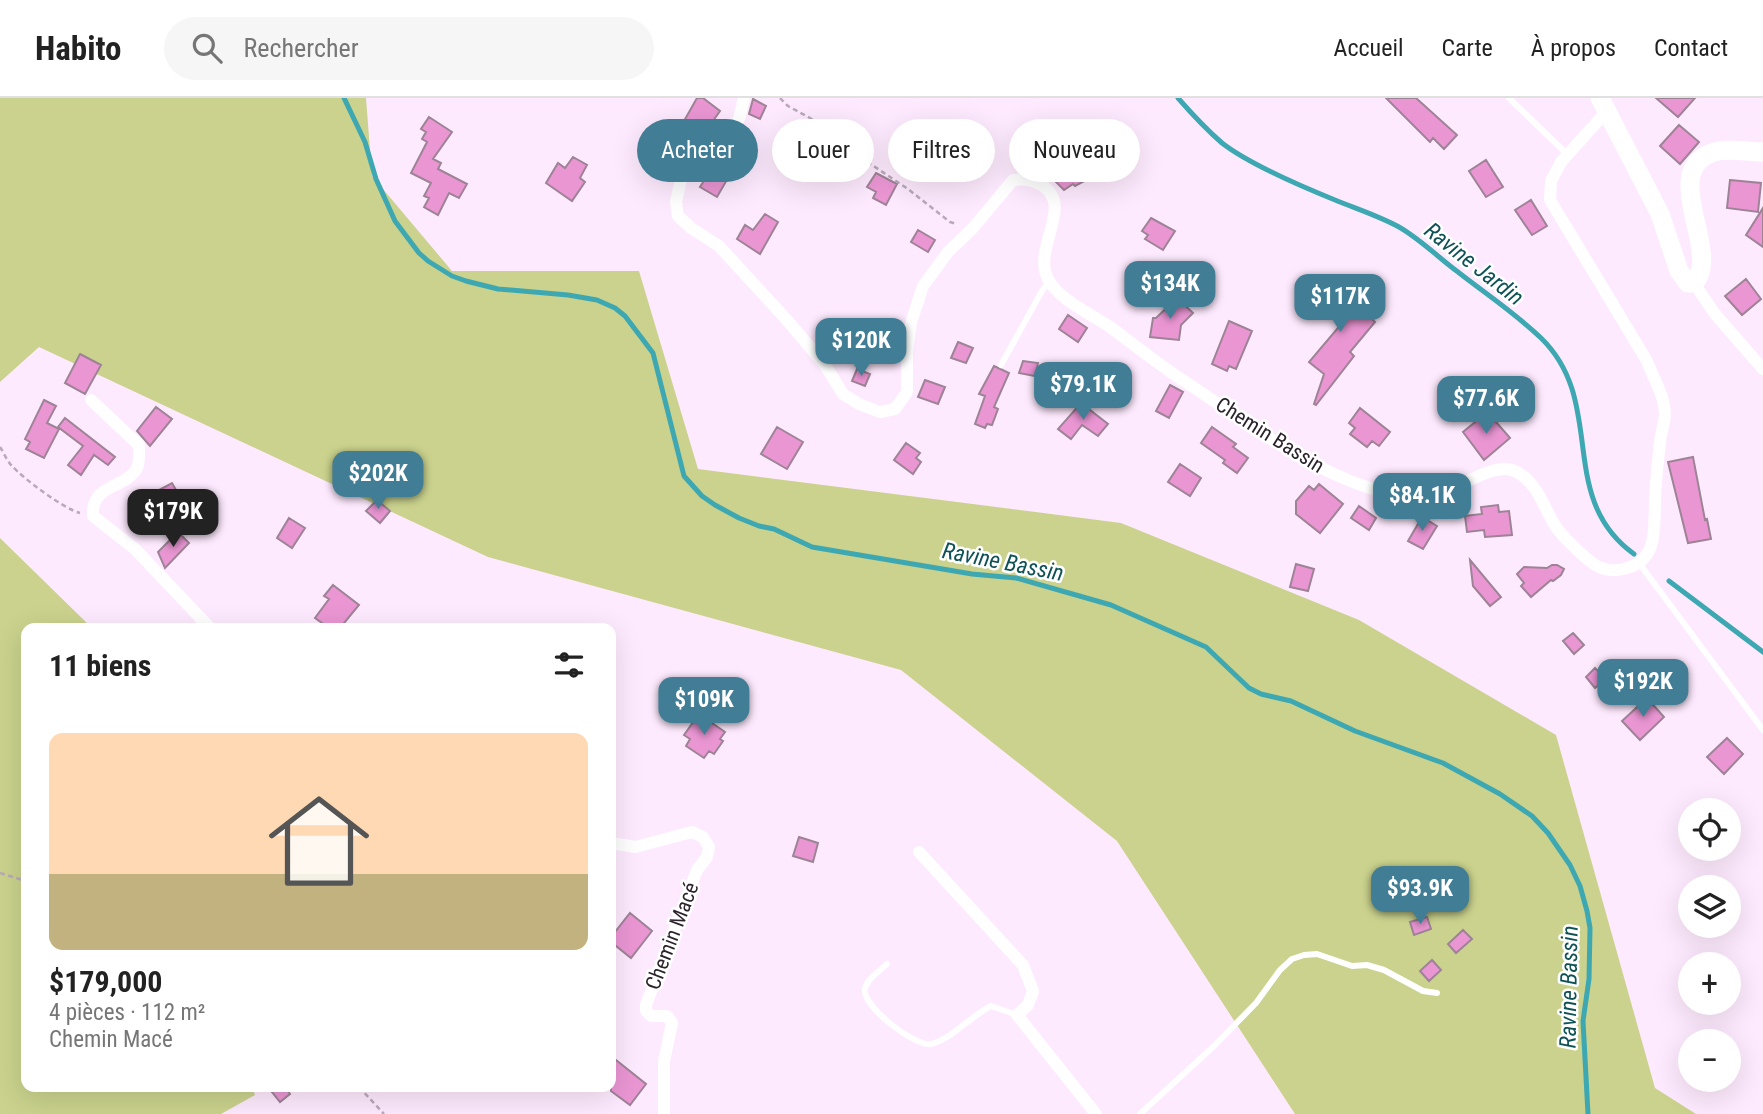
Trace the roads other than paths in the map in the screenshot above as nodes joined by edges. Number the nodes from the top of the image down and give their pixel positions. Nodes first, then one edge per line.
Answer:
1 (744, 98) edge
2 (1509, 98) edge
3 (1603, 105) edge
4 (1763, 152) edge
5 (1568, 155) junction
6 (1050, 282) junction
7 (1694, 283) junction
8 (1001, 365) dead end
9 (1763, 369) edge
10 (91, 400) dead end
11 (1639, 563) junction
12 (205, 623) edge
13 (1763, 730) edge
14 (616, 844) edge
15 (919, 852) dead end
16 (887, 964) dead end
17 (1437, 993) dead end
18 (1017, 1015) junction
19 (664, 1114) edge
20 (1096, 1114) edge
21 (1140, 1114) edge

1 - 6 street
2 - 5 lane
3 - 5 street
3 - 7 street
4 - 7 street
5 - 11 street
6 - 8 lane
6 - 11 street, Chemin Bassin
7 - 9 street
10 - 12 street
11 - 13 lane
14 - 19 street, Chemin Macé
15 - 18 street
16 - 18 lane
17 - 21 lane
18 - 20 street

